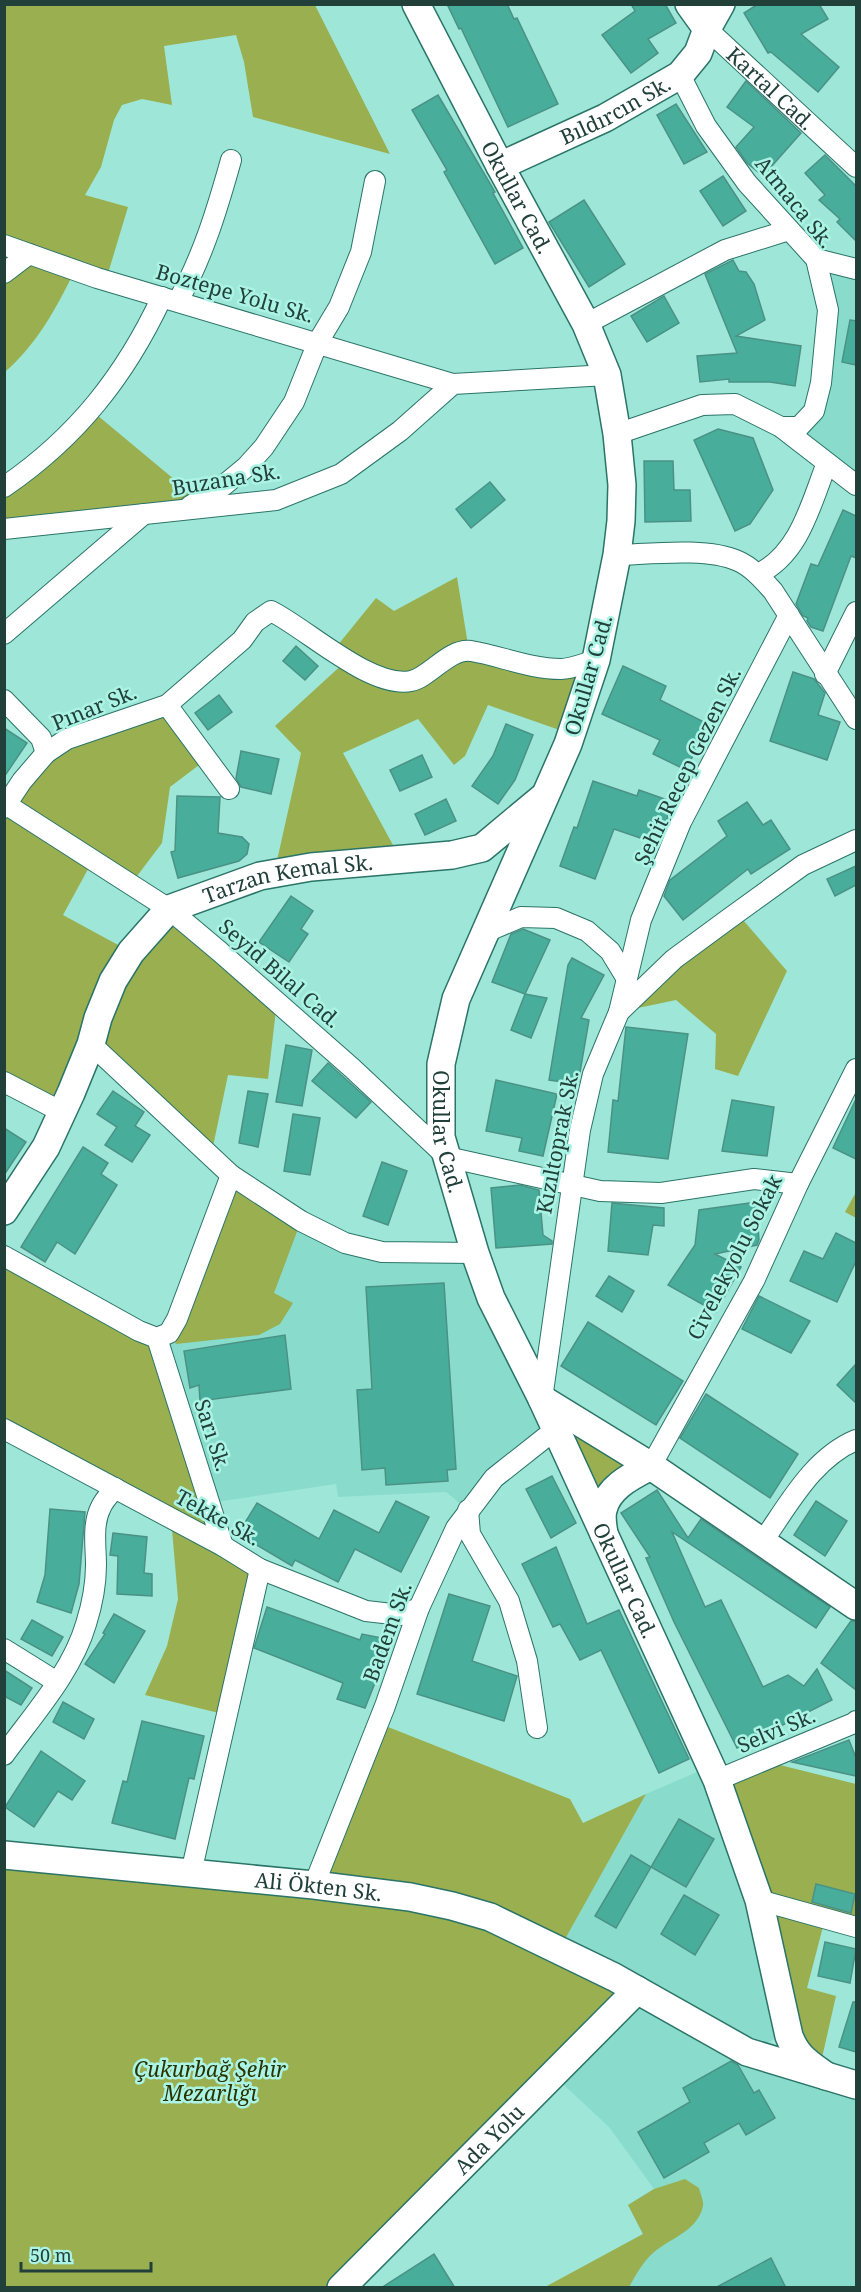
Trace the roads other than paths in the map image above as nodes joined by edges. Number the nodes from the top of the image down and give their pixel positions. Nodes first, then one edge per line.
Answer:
1 (416, 4) edge
2 (689, 4) edge
3 (721, 4) edge
4 (707, 30) junction
5 (680, 75) junction
6 (231, 160) dead end
7 (500, 166) junction
8 (856, 167) edge
9 (375, 181) dead end
10 (789, 230) junction
11 (4, 245) edge
12 (29, 254) junction
13 (816, 259) junction
14 (856, 269) edge
15 (4, 273) edge
16 (170, 299) junction
17 (585, 324) junction
18 (318, 342) junction
19 (607, 375) junction
20 (453, 384) junction
21 (781, 427) junction
22 (617, 434) junction
23 (827, 463) junction
24 (856, 485) edge
25 (4, 487) edge
26 (183, 510) junction
27 (144, 514) junction
28 (4, 530) edge
29 (616, 555) junction
30 (758, 574) junction
31 (856, 612) edge
32 (789, 615) junction
33 (4, 634) edge
34 (596, 660) junction
35 (825, 674) junction
36 (4, 700) edge
37 (167, 705) junction
38 (856, 719) edge
39 (46, 753) junction
40 (229, 789) dead end
41 (546, 795) junction
42 (6, 806) edge
43 (856, 840) edge
44 (169, 909) junction
45 (486, 932) junction
46 (627, 979) junction
47 (619, 1012) junction
48 (92, 1044) junction
49 (856, 1069) edge
50 (4, 1082) edge
51 (62, 1112) junction
52 (447, 1157) junction
53 (231, 1174) junction
54 (572, 1183) junction
55 (798, 1184) junction
56 (4, 1211) edge
57 (475, 1253) junction
58 (4, 1256) edge
59 (157, 1338) junction
60 (542, 1399) junction
61 (4, 1429) edge
62 (556, 1429) junction
63 (856, 1440) edge
64 (651, 1466) junction
65 (115, 1488) junction
66 (468, 1510) junction
67 (604, 1534) junction
68 (763, 1541) junction
69 (224, 1546) junction
70 (260, 1569) junction
71 (856, 1606) edge
72 (418, 1608) junction
73 (4, 1649) edge
74 (57, 1682) junction
75 (856, 1724) edge
76 (537, 1728) dead end
77 (4, 1755) edge
78 (717, 1780) junction
79 (4, 1855) edge
80 (192, 1874) junction
81 (314, 1885) junction
82 (759, 1900) junction
83 (856, 1927) edge
84 (628, 1984) junction
85 (785, 2012) junction
86 (739, 2048) junction
87 (826, 2076) junction
88 (856, 2085) edge
89 (341, 2288) edge

1 - 7 main road, Okullar Cad.
2 - 4 main road, Kartal Cad.
3 - 4 main road, Bıldırcın Sk.
4 - 5 main road, Bıldırcın Sk.
4 - 8 street, Kartal Cad.
5 - 7 main road, Bıldırcın Sk.
5 - 10 street, Atmaca Sk.
6 - 16 street
7 - 17 main road, Okullar Cad.
9 - 18 street
10 - 13 street, Atmaca Sk.
10 - 17 street
11 - 12 street, Boztepe Yolu Sk.
12 - 15 street
12 - 16 street, Boztepe Yolu Sk.
13 - 14 street
13 - 21 street, Atmaca Sk.
16 - 18 street, Boztepe Yolu Sk.
16 - 25 street
17 - 19 main road, Okullar Cad.
18 - 20 street, Boztepe Yolu Sk.
18 - 26 street
19 - 20 street
19 - 22 main road, Okullar Cad.
20 - 26 street, Buzana Sk.
21 - 22 street
21 - 23 street
22 - 29 main road, Okullar Cad.
23 - 24 street
23 - 30 street
26 - 27 street, Buzana Sk.
27 - 28 street, Buzana Sk.
27 - 33 street
29 - 30 street
29 - 34 main road, Okullar Cad.
30 - 32 street
31 - 35 street
32 - 35 street
32 - 46 street, Şehit Recep Gezen Sk.
34 - 37 street, Pınar Sk.
34 - 41 main road, Okullar Cad.
35 - 38 street
36 - 39 street
37 - 39 street, Pınar Sk.
37 - 40 street
39 - 42 street, Pınar Sk.
41 - 44 main road, Tarzan Kemal Sk.
41 - 45 main road, Okullar Cad.
42 - 44 street, Seyid Bilal Cad.
43 - 47 street, Kızıltoprak Sk.
44 - 48 main road, Tarzan Kemal Sk.
44 - 52 street, Seyid Bilal Cad.
45 - 46 street
45 - 52 main road, Okullar Cad.
46 - 47 street, Şehit Recep Gezen Sk.
47 - 54 street, Kızıltoprak Sk.
48 - 51 main road, Tarzan Kemal Sk.
48 - 53 street
49 - 55 street, Civelekyolu Sokak
50 - 51 street
51 - 56 main road, Tarzan Kemal Sk.
52 - 54 street
52 - 57 main road, Okullar Cad.
53 - 57 street
53 - 59 street
54 - 55 street
54 - 60 street, Kızıltoprak Sk.
55 - 64 street, Civelekyolu Sokak
57 - 60 main road, Okullar Cad.
58 - 59 street
59 - 69 street, Sarı Sk.
60 - 62 main road, Okullar Cad.
60 - 64 main road
61 - 65 street, Tekke Sk.
62 - 66 street, Badem Sk.
62 - 67 main road, Okullar Cad.
63 - 68 street
64 - 67 main road
64 - 68 main road
65 - 69 street, Tekke Sk.
65 - 74 street
66 - 72 street, Badem Sk.
66 - 76 street
67 - 78 main road, Okullar Cad.
68 - 71 main road
69 - 70 street, Tekke Sk.
70 - 72 street, Tekke Sk.
70 - 80 street
72 - 81 street, Badem Sk.
73 - 74 street
74 - 77 street
75 - 78 street, Selvi Sk.
78 - 82 main road, Okullar Cad.
79 - 80 main road, Ali Ökten Sk.
80 - 81 main road, Ali Ökten Sk.
81 - 84 main road, Ali Ökten Sk.
82 - 83 street
82 - 85 main road, Okullar Cad.
84 - 86 main road, Ali Ökten Sk.
84 - 89 main road, Ada Yolu
85 - 86 main road
85 - 87 main road, Okullar Cad.
86 - 87 main road, Ali Ökten Sk.
87 - 88 main road, Ali Ökten Sk.

